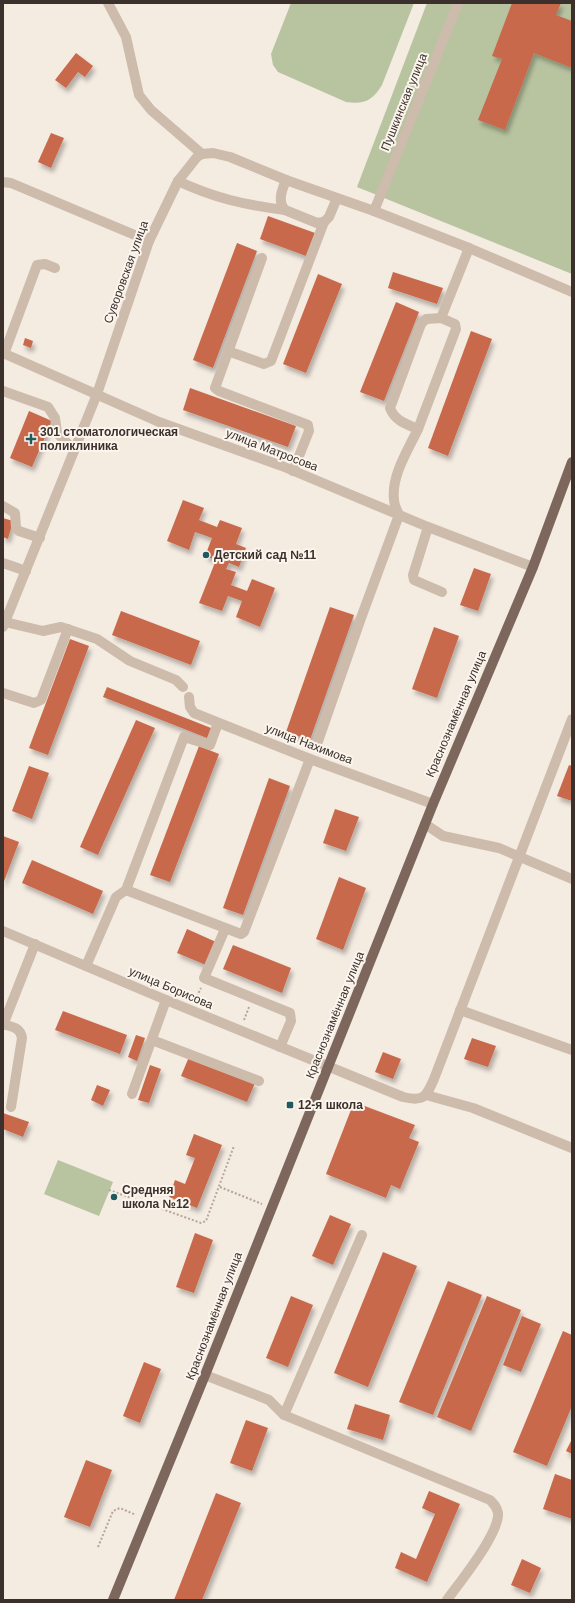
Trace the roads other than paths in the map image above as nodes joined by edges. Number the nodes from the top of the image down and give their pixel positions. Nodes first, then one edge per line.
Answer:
1 (108, 3) edge
2 (458, 3) edge
3 (202, 154) junction
4 (286, 180) junction
5 (178, 181) junction
6 (3, 182) edge
7 (337, 198) junction
8 (285, 210) junction
9 (374, 211) junction
10 (324, 222) junction
11 (149, 241) junction
12 (469, 248) junction
13 (262, 258) dead end
14 (56, 268) dead end
15 (572, 292) edge
16 (441, 318) junction
17 (228, 351) junction
18 (4, 353) edge
19 (3, 391) edge
20 (97, 394) junction
21 (418, 429) junction
22 (74, 450) junction
23 (572, 462) edge
24 (293, 471) junction
25 (3, 506) edge
26 (399, 515) junction
27 (428, 527) junction
28 (40, 538) junction
29 (3, 563) edge
30 (533, 567) junction
31 (26, 571) junction
32 (442, 592) dead end
33 (4, 624) edge
34 (68, 629) junction
35 (183, 687) dead end
36 (3, 694) edge
37 (189, 697) dead end
38 (572, 719) edge
39 (218, 723) junction
40 (317, 744) dead end
41 (310, 760) junction
42 (433, 804) junction
43 (425, 824) junction
44 (520, 857) junction
45 (572, 879) edge
46 (126, 890) junction
47 (225, 929) junction
48 (3, 931) edge
49 (34, 944) junction
50 (86, 966) junction
51 (166, 1000) junction
52 (460, 1010) junction
53 (3, 1025) edge
54 (152, 1040) junction
55 (280, 1047) junction
56 (572, 1050) edge
57 (328, 1068) junction
58 (259, 1081) dead end
59 (132, 1094) dead end
60 (426, 1095) junction
61 (12, 1107) dead end
62 (572, 1148) edge
63 (362, 1234) dead end
64 (205, 1375) junction
65 (284, 1415) junction
66 (113, 1600) edge
67 (447, 1600) edge

1 - 3 street
2 - 9 street, Пушкинская улица
3 - 4 street
3 - 5 street, Суворовская улица
4 - 7 street
4 - 8 street
5 - 8 street
5 - 11 street, Суворовская улица
6 - 11 street
7 - 9 street
7 - 10 street
8 - 10 street
9 - 12 street
10 - 17 street
11 - 20 street, Суворовская улица
12 - 15 street
12 - 16 street
13 - 17 street
14 - 18 street
16 - 21 street
16 - 21 street
17 - 24 street
18 - 20 street, улица Матросова
19 - 22 street
20 - 22 street, Суворовская улица
20 - 24 street, улица Матросова
21 - 26 street
22 - 28 street, Суворовская улица
23 - 30 main road, Краснознамённая улица
24 - 26 street, улица Матросова
25 - 28 street
26 - 27 street, улица Матросова
26 - 40 street
27 - 30 street, улица Матросова
27 - 32 street
28 - 31 street, Суворовская улица
29 - 31 street
30 - 42 main road, Краснознамённая улица
31 - 33 street, Суворовская улица
33 - 34 street
34 - 35 street
34 - 36 street
37 - 39 street, улица Нахимова
38 - 44 street
39 - 41 street, улица Нахимова
39 - 46 street
41 - 42 street, улица Нахимова
41 - 47 street
42 - 43 main road, Краснознамённая улица
43 - 44 street
43 - 57 main road, Краснознамённая улица
44 - 45 street
44 - 52 street
46 - 47 street
46 - 50 street
47 - 55 street
48 - 49 street, улица Борисова
49 - 50 street, улица Борисова
49 - 53 street
50 - 51 street, улица Борисова
51 - 54 street
51 - 55 street, улица Борисова
52 - 56 street
52 - 60 street
53 - 61 street
54 - 58 street
54 - 59 street
55 - 57 street, улица Борисова
57 - 60 street, улица Борисова
57 - 64 main road, Краснознамённая улица
60 - 62 street
63 - 65 street
64 - 65 street
64 - 66 main road, Краснознамённая улица
65 - 67 street

